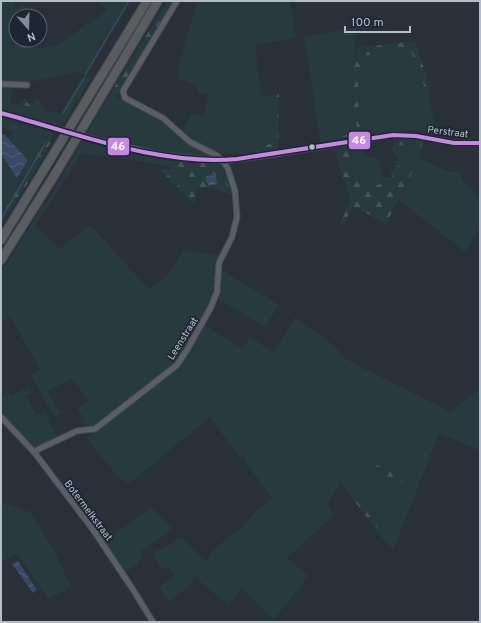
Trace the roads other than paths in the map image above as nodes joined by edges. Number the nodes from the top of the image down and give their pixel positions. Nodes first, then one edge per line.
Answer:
1 (147, 1) edge
2 (158, 1) edge
3 (178, 1) edge
4 (1, 84) edge
5 (27, 85) dead end
6 (1, 113) edge
7 (480, 143) edge
8 (223, 161) junction
9 (1, 240) edge
10 (1, 260) edge
11 (1, 416) edge
12 (34, 452) junction
13 (153, 622) edge

1 - 9 highway
2 - 10 highway
3 - 8 street
4 - 5 street
6 - 8 street, Perstraat, bridge
7 - 8 street, Perstraat
8 - 12 street, Leenstraat
11 - 12 street, Botermelkstraat
12 - 13 street, Botermelkstraat

